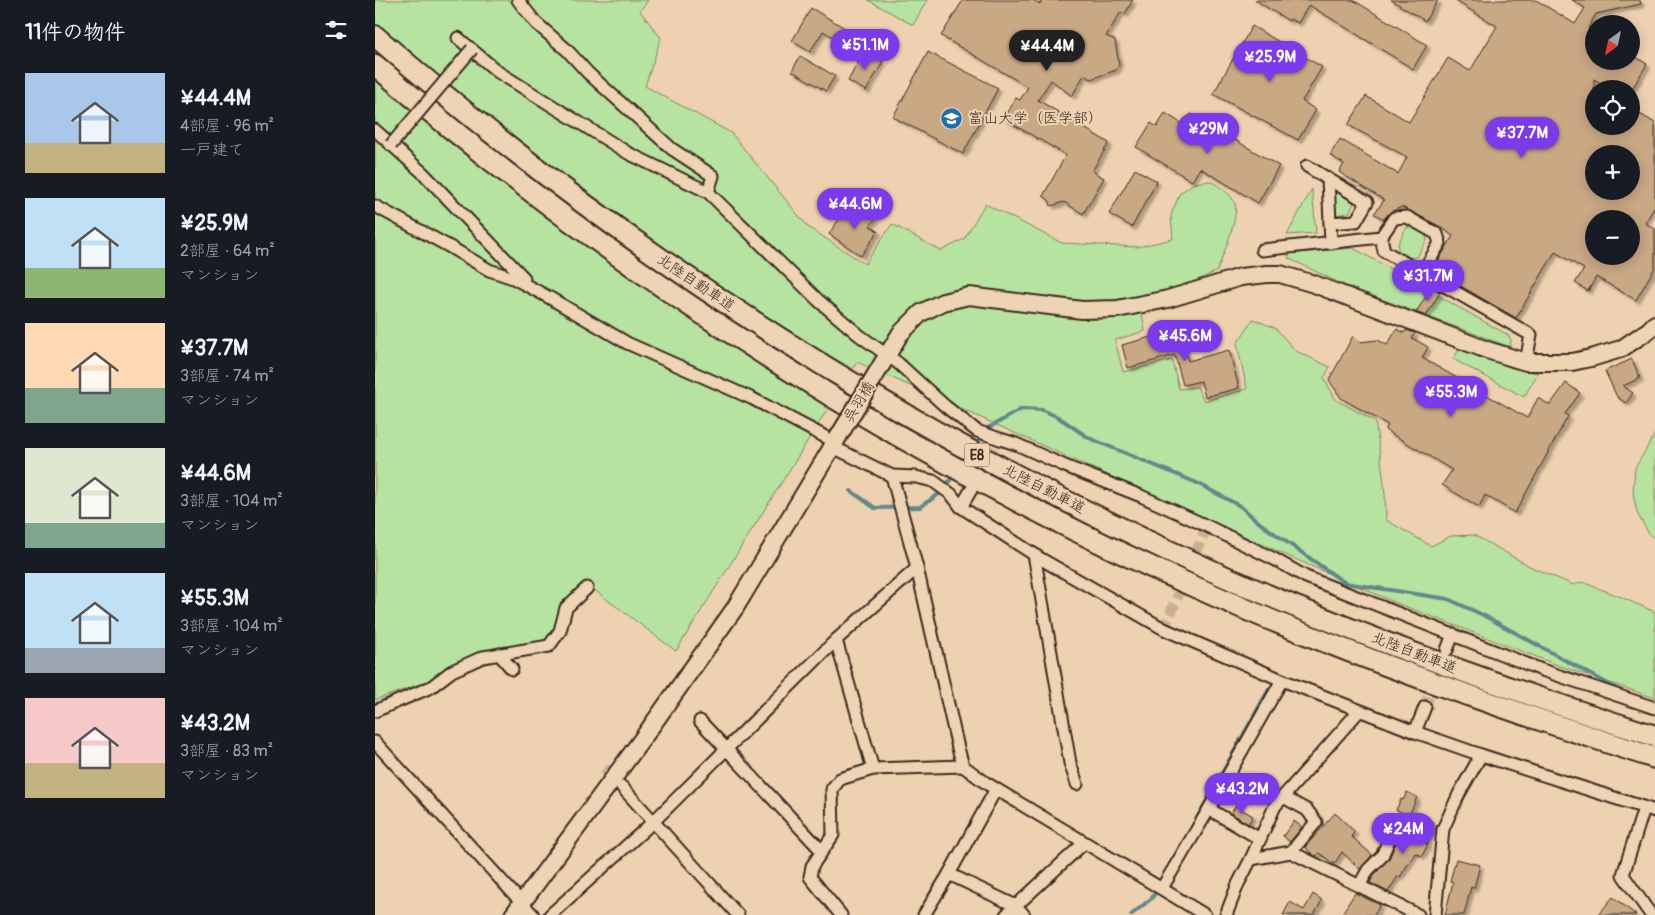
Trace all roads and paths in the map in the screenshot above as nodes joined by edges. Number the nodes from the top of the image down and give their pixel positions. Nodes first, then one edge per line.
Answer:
1 (518, 0) edge
2 (375, 36) edge
3 (458, 38) dead end
4 (472, 50) junction
5 (375, 65) edge
6 (375, 130) edge
7 (391, 145) junction
8 (1307, 166) dead end
9 (1328, 180) junction
10 (708, 192) junction
11 (375, 206) edge
12 (1331, 223) junction
13 (1381, 237) junction
14 (1331, 242) junction
15 (1262, 250) dead end
16 (1423, 273) junction
17 (524, 278) dead end
18 (1655, 324) edge
19 (884, 360) junction
20 (1527, 362) junction
21 (835, 443) junction
22 (892, 476) junction
23 (971, 490) dead end
24 (961, 507) junction
25 (1034, 554) junction
26 (917, 568) junction
27 (587, 588) dead end
28 (1453, 634) junction
29 (836, 640) junction
30 (1447, 650) dead end
31 (499, 654) junction
32 (512, 670) dead end
33 (1282, 680) junction
34 (1425, 707) tunnel mouth
35 (1655, 708) edge
36 (375, 711) edge
37 (1359, 711) junction
38 (700, 721) dead end
39 (1415, 732) junction
40 (1655, 736) edge
41 (375, 742) edge
42 (726, 749) junction
43 (1481, 755) junction
44 (1655, 758) edge
45 (963, 766) junction
46 (873, 769) junction
47 (1077, 784) dead end
48 (621, 787) tunnel mouth
49 (996, 789) junction
50 (1283, 797) junction
51 (1209, 809) junction
52 (1649, 809) edge
53 (653, 822) junction
54 (1391, 835) dead end
55 (1261, 839) junction
56 (1084, 843) junction
57 (822, 851) junction
58 (1291, 852) junction
59 (1251, 859) junction
60 (949, 874) junction
61 (1359, 886) junction
62 (1162, 888) junction
63 (1015, 906) junction
64 (523, 911) edge
65 (550, 915) edge
66 (737, 915) edge
67 (841, 915) edge
68 (924, 915) edge
69 (1006, 915) edge
70 (1024, 915) edge
71 (1205, 915) edge
72 (1226, 915) edge
73 (1418, 915) edge
74 (1435, 915) edge
75 (1651, 915) edge

1 - 10 street
2 - 40 highway, 北陸自動車道 / E8
3 - 4 street
4 - 7 street, bridge
4 - 10 street
5 - 44 highway, 北陸自動車道 / E8
6 - 7 street
7 - 17 street
8 - 9 street
9 - 12 street
9 - 12 street
10 - 19 street
11 - 21 street
12 - 14 street
13 - 14 street
13 - 16 street
13 - 16 street
14 - 15 street
16 - 20 street
18 - 20 street, 呉羽橋
19 - 20 street, 呉羽橋
19 - 21 street, 呉羽橋, bridge
19 - 28 street
21 - 22 street
21 - 64 street, 呉羽橋
22 - 24 street
22 - 26 street
23 - 24 street
24 - 25 street
25 - 33 street
25 - 47 street
26 - 29 street
26 - 45 street
27 - 31 street
28 - 30 street
28 - 35 street
29 - 42 street
29 - 46 street
31 - 32 street
31 - 36 street
33 - 37 street
33 - 51 street
34 - 39 street
37 - 39 street
37 - 50 street
38 - 42 street
39 - 43 street
41 - 64 street
42 - 53 street
42 - 57 street
43 - 52 street
43 - 74 street
45 - 46 street
45 - 49 street
46 - 57 street
48 - 53 street
49 - 56 street
49 - 60 street
50 - 55 street
50 - 58 street
51 - 55 street
51 - 62 street
52 - 75 street
53 - 65 street
53 - 66 street
54 - 61 street
55 - 59 street
56 - 62 street
56 - 63 street
57 - 67 street
58 - 59 street
58 - 61 street
59 - 72 street
60 - 63 street
60 - 68 street
61 - 73 street
62 - 71 street
63 - 69 street
63 - 70 street

